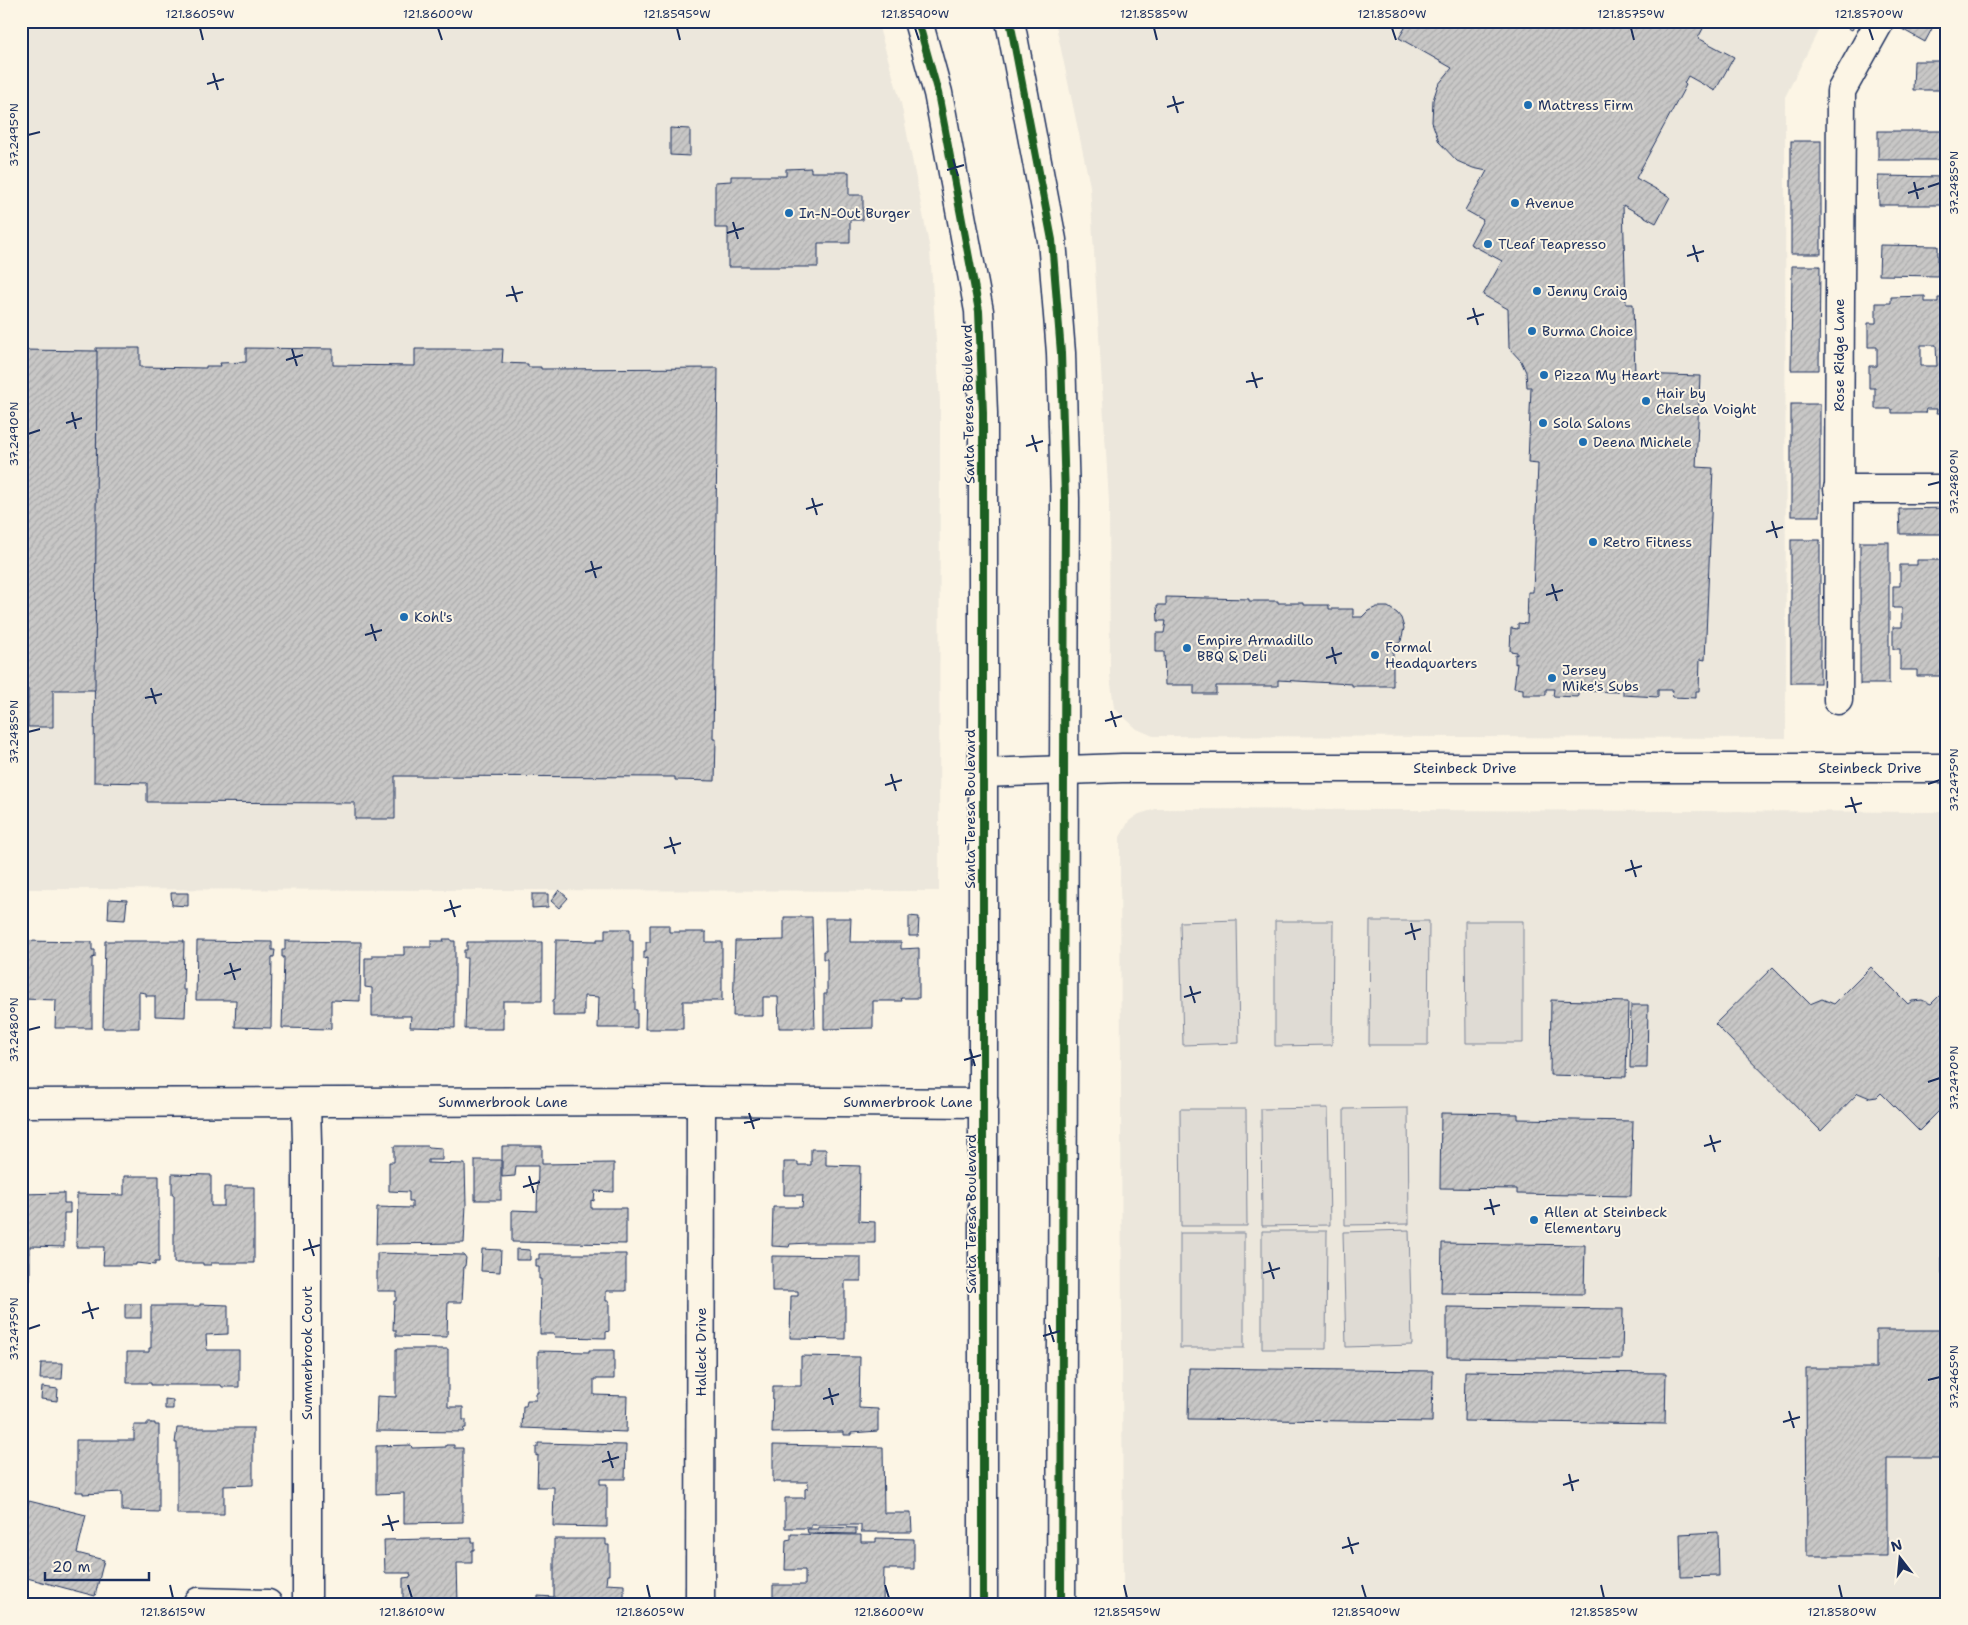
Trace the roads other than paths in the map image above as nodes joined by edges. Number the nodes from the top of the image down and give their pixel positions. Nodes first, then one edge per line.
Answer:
1 (918, 21) edge
2 (1010, 21) edge
3 (1880, 21) edge
4 (1838, 489) junction
5 (1947, 489) edge
6 (1838, 700) dead end
7 (1947, 768) edge
8 (1064, 770) junction
9 (983, 773) junction
10 (701, 1101) junction
11 (21, 1103) edge
12 (306, 1103) junction
13 (984, 1103) junction
14 (198, 1602) dead end
15 (268, 1604) edge
16 (307, 1604) edge
17 (700, 1604) edge
18 (983, 1604) edge
19 (1061, 1604) edge

1 - 9 street, Santa Teresa Boulevard
2 - 8 street
3 - 4 street, Rose Ridge Lane
4 - 5 street
4 - 6 street, Rose Ridge Lane
7 - 8 street, Steinbeck Drive
8 - 9 street, Steinbeck Drive
8 - 19 street
9 - 13 street, Santa Teresa Boulevard
10 - 12 street, Summerbrook Lane
10 - 13 street, Summerbrook Lane
10 - 17 street, Halleck Drive
11 - 12 street, Summerbrook Lane
12 - 16 street, Summerbrook Court
13 - 18 street, Santa Teresa Boulevard
14 - 15 street

